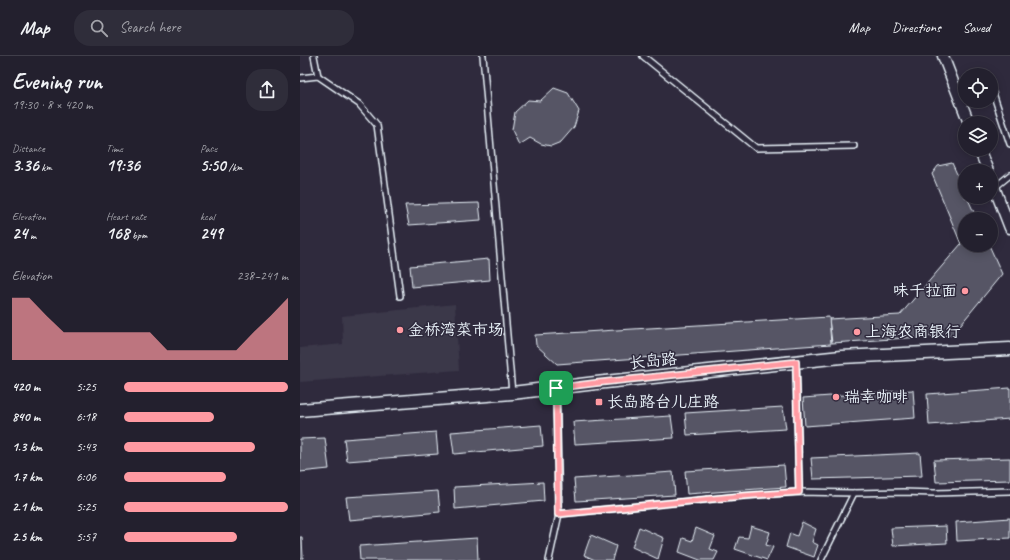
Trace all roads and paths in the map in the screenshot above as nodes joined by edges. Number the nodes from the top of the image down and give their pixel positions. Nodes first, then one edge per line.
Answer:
1 (314, 56) edge
2 (483, 56) edge
3 (643, 56) edge
4 (943, 56) edge
5 (318, 76) junction
6 (300, 78) edge
7 (958, 84) edge
8 (998, 108) edge
9 (1010, 144) edge
10 (854, 146) dead end
11 (1010, 175) edge
12 (998, 181) edge
13 (998, 197) edge
14 (1010, 228) edge
15 (400, 296) dead end
16 (1010, 349) edge
17 (796, 362) junction
18 (556, 388) junction
19 (512, 393) junction
20 (300, 410) edge
21 (1010, 491) edge
22 (799, 492) junction
23 (854, 493) junction
24 (558, 514) junction
25 (549, 560) edge
26 (821, 560) edge

1 - 5 lane
2 - 19 lane
3 - 10 lane
4 - 7 street
5 - 6 lane
5 - 15 lane
8 - 9 lane
11 - 12 lane
13 - 14 street
16 - 17 street, 长岛路
17 - 18 street, 长岛路
17 - 22 lane
18 - 19 street, 长岛路
18 - 24 lane
19 - 20 street, 长岛路
21 - 23 lane
22 - 23 lane
22 - 24 lane
23 - 26 lane
24 - 25 lane

